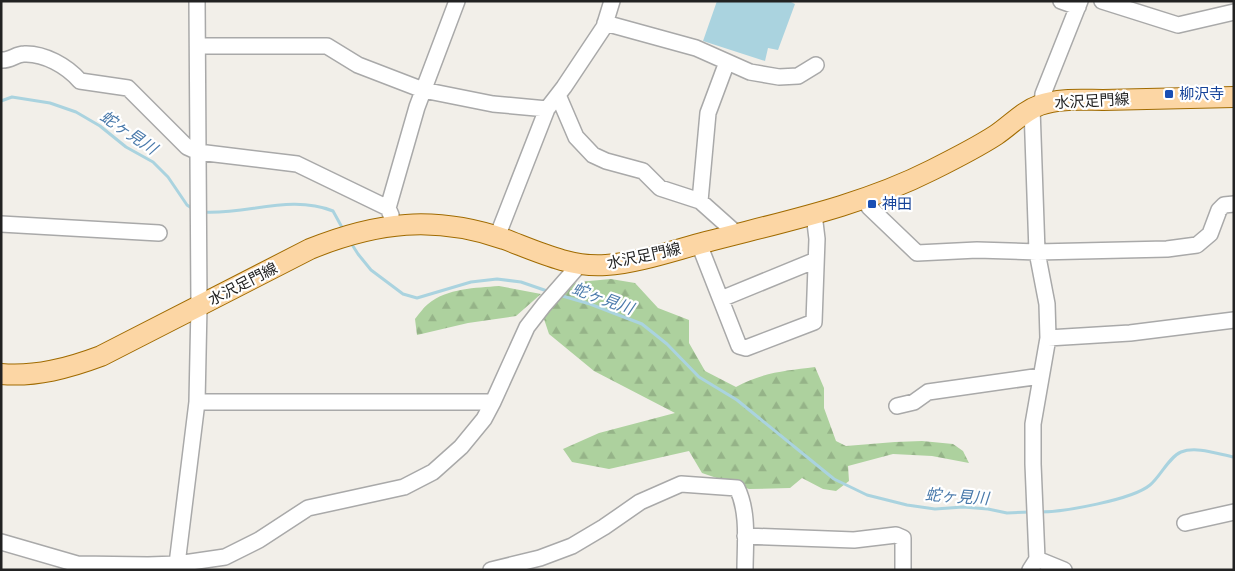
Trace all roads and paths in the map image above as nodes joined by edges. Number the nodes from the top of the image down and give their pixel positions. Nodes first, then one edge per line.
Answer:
1 (197, 1) edge
2 (457, 1) edge
3 (612, 1) edge
4 (1061, 1) edge
5 (1102, 1) edge
6 (1079, 4) edge
7 (1234, 12) edge
8 (605, 23) junction
9 (198, 46) junction
10 (1, 60) edge
11 (727, 62) junction
12 (816, 65) dead end
13 (423, 90) junction
14 (558, 95) junction
15 (1234, 96) edge
16 (1037, 106) junction
17 (547, 109) junction
18 (198, 152) junction
19 (700, 201) junction
20 (1234, 204) edge
21 (869, 207) dead end
22 (814, 214) junction
23 (391, 216) junction
24 (1, 224) edge
25 (158, 233) dead end
26 (737, 234) junction
27 (497, 237) junction
28 (699, 244) junction
29 (1037, 252) junction
30 (816, 260) junction
31 (580, 264) junction
32 (721, 299) junction
33 (199, 306) junction
34 (1234, 320) edge
35 (1048, 338) junction
36 (1, 374) edge
37 (1041, 376) junction
38 (197, 402) junction
39 (493, 402) junction
40 (898, 406) dead end
41 (1234, 512) edge
42 (1185, 523) dead end
43 (746, 536) junction
44 (1, 542) edge
45 (1033, 564) edge
46 (178, 567) edge
47 (491, 570) edge
48 (745, 570) edge
49 (903, 570) edge
50 (1064, 570) edge

1 - 9 street
2 - 13 street
3 - 8 street
4 - 6 street
5 - 7 street
6 - 16 street
8 - 11 street
8 - 14 street
9 - 13 street
9 - 18 street
10 - 18 street
11 - 12 street
11 - 19 street
13 - 17 street
13 - 23 street
14 - 17 street
14 - 19 street
15 - 16 main road, 水沢足門線
16 - 22 main road, 水沢足門線
16 - 29 street
17 - 27 street
18 - 23 street
18 - 33 street
19 - 26 street
20 - 29 street
21 - 29 street
22 - 26 main road, 水沢足門線
22 - 30 street
23 - 27 main road, 水沢足門線
23 - 33 main road, 水沢足門線
24 - 25 street
26 - 28 main road, 水沢足門線
27 - 31 main road, 水沢足門線
28 - 31 main road, 水沢足門線
28 - 32 street
29 - 35 street
30 - 32 street
30 - 32 street
31 - 39 street
33 - 36 main road, 水沢足門線
33 - 38 street
34 - 35 street
35 - 37 street
37 - 40 street
37 - 45 street
38 - 39 street
38 - 46 street
39 - 46 street
41 - 42 street
43 - 47 street
43 - 48 street
43 - 49 street
44 - 46 street
45 - 50 street

